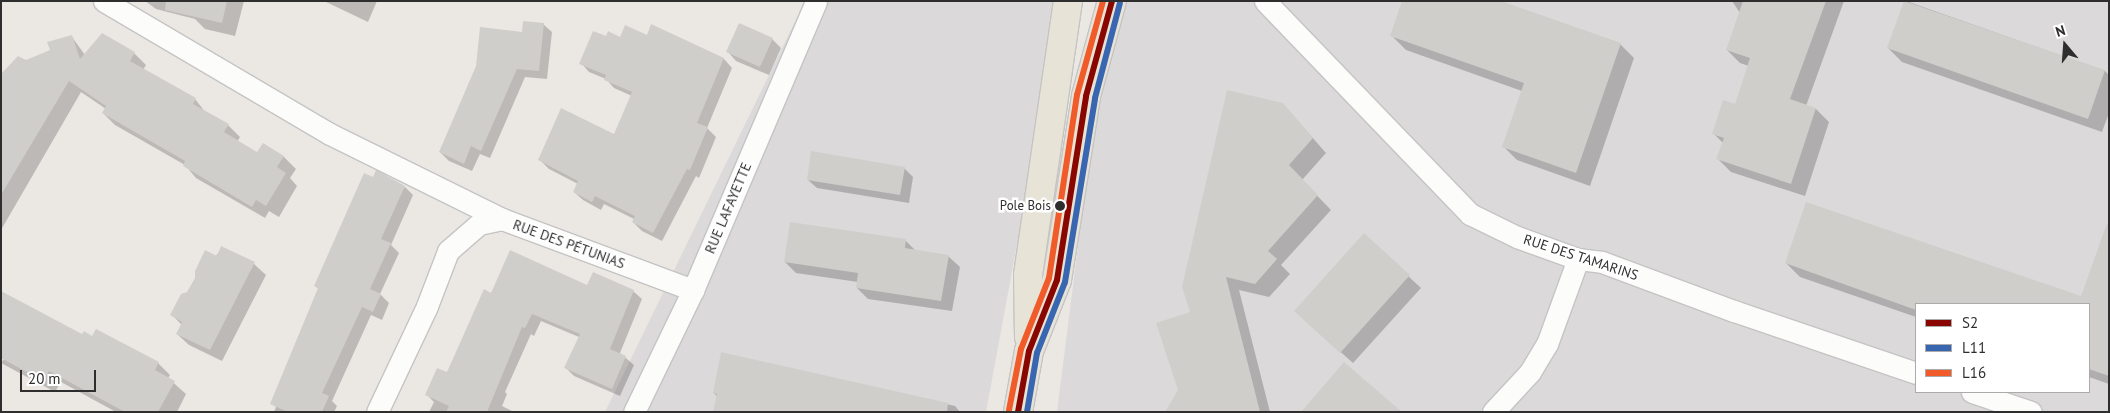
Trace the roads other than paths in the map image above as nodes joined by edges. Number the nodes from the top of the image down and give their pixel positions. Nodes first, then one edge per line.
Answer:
1 (104, 1) edge
2 (816, 1) edge
3 (1068, 1) edge
4 (1112, 1) edge
5 (1265, 1) edge
6 (502, 219) junction
7 (1578, 259) junction
8 (694, 290) junction
9 (1029, 351) junction
10 (1915, 373) edge
11 (1975, 393) edge
12 (378, 412) edge
13 (634, 412) edge
14 (1018, 412) edge
15 (1493, 412) edge
16 (2031, 412) edge

1 - 6 street
2 - 8 street, RUE LAFAYETTE
3 - 9 main road
4 - 9 main road
5 - 7 street, RUE DES TAMARINS
6 - 8 street, RUE DES PÉTUNIAS
6 - 12 street, RUE DES PÉTUNIAS
7 - 10 street, RUE DES TAMARINS
7 - 15 street
8 - 13 street, RUE LAFAYETTE
9 - 14 main road
11 - 16 street

